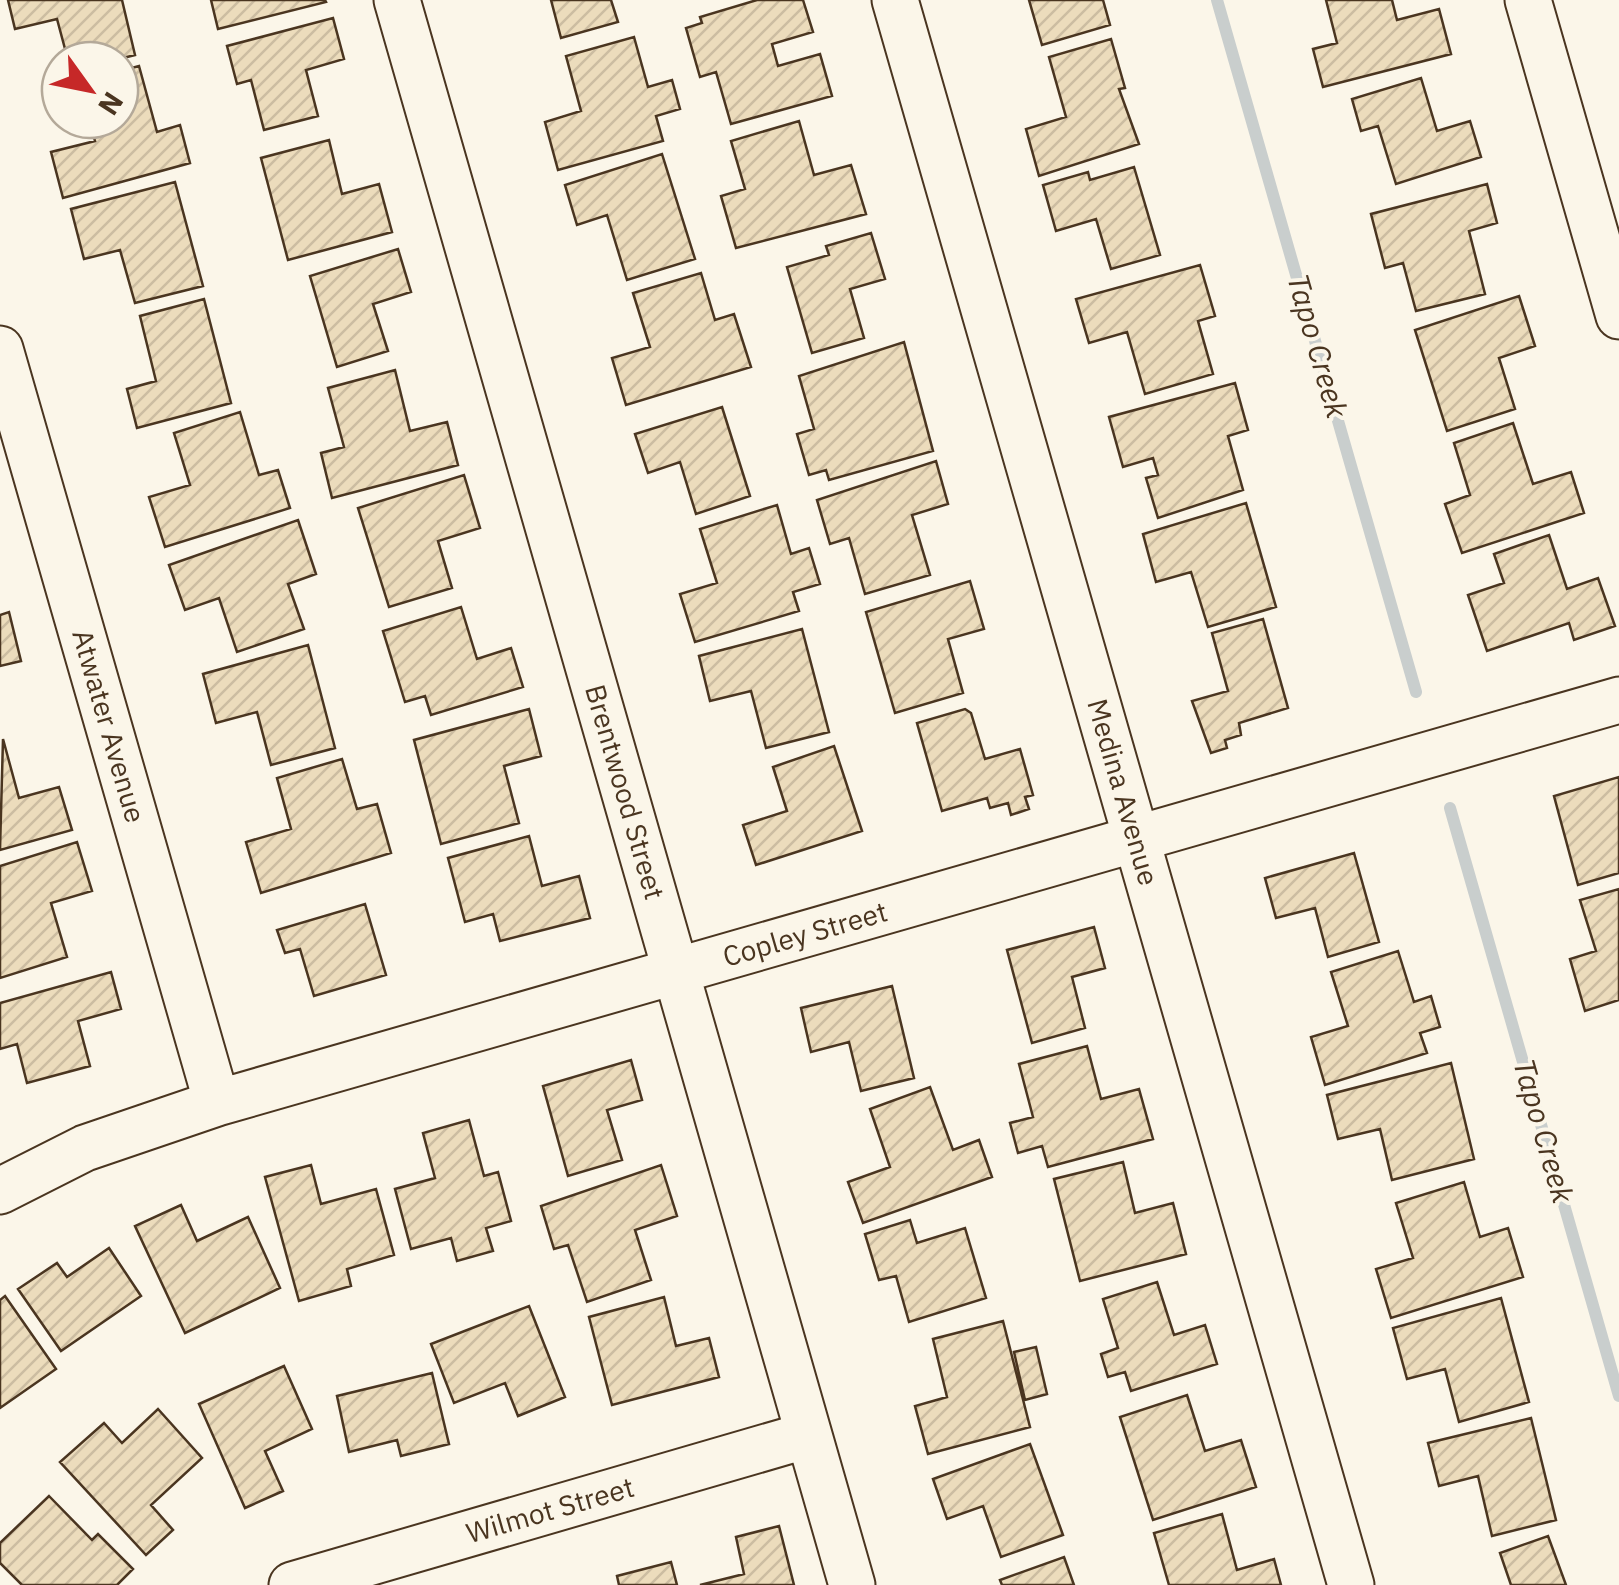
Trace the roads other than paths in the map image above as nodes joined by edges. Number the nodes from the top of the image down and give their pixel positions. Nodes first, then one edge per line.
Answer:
1 (397, 0) edge
2 (895, 0) edge
3 (1528, 0) edge
4 (1619, 316) edge
5 (0, 349) edge
6 (1619, 700) edge
7 (1136, 839) junction
8 (677, 972) junction
9 (217, 1103) junction
10 (0, 1192) edge
11 (808, 1435) junction
12 (292, 1585) edge
13 (852, 1585) edge
14 (1350, 1585) edge

1 - 8 street, Brentwood Street
2 - 7 street, Medina Avenue
3 - 4 street
5 - 9 street, Atwater Avenue
6 - 7 street, Copley Street
7 - 8 street, Copley Street
7 - 14 street, Medina Avenue
8 - 9 street, Copley Street
8 - 11 street, Brentwood Street
9 - 10 street, Copley Street
11 - 12 street, Wilmot Street
11 - 13 street, Brentwood Street

